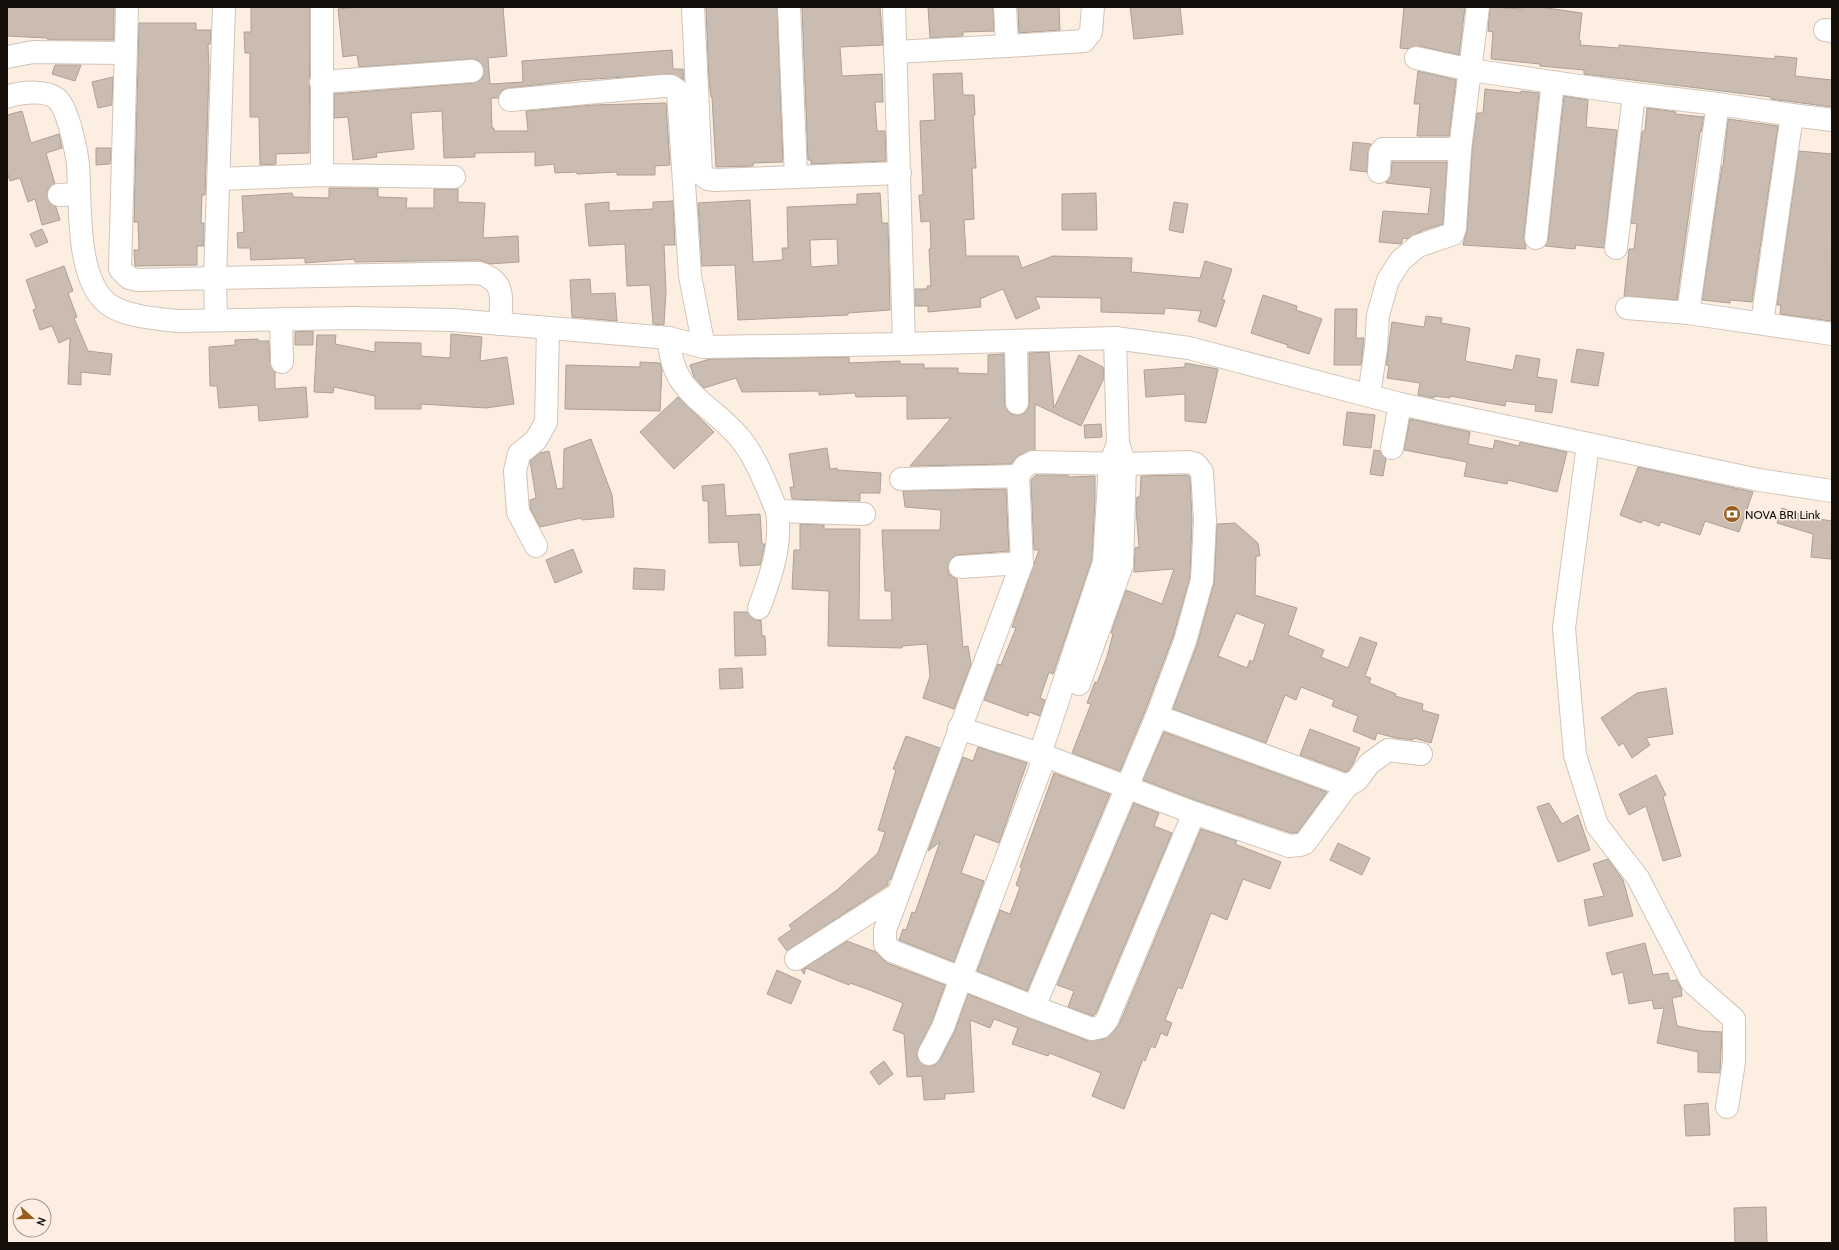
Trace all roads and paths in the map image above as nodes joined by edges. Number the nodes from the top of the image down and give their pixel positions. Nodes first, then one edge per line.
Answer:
1 (127, 7) edge
2 (224, 7) edge
3 (322, 7) edge
4 (693, 7) edge
5 (790, 7) edge
6 (894, 7) edge
7 (1005, 7) edge
8 (1093, 7) edge
9 (1478, 7) edge
10 (1007, 46) junction
11 (896, 52) junction
12 (125, 53) junction
13 (7, 57) edge
14 (1416, 58) dead end
15 (1471, 70) junction
16 (472, 71) dead end
17 (321, 82) junction
18 (1553, 82) junction
19 (1634, 94) junction
20 (7, 97) edge
21 (510, 100) dead end
22 (1718, 104) junction
23 (1792, 115) junction
24 (1832, 120) edge
25 (1460, 149) junction
26 (1379, 172) dead end
27 (900, 173) junction
28 (322, 175) junction
29 (454, 177) dead end
30 (796, 177) junction
31 (220, 179) junction
32 (1536, 238) dead end
33 (1616, 248) dead end
34 (215, 278) junction
35 (1627, 308) dead end
36 (1688, 313) junction
37 (280, 319) junction
38 (216, 320) junction
39 (500, 324) junction
40 (1762, 324) junction
41 (548, 328) junction
42 (1832, 334) edge
43 (669, 338) junction
44 (1115, 338) junction
45 (1016, 341) junction
46 (904, 344) junction
47 (704, 347) junction
48 (282, 362) dead end
49 (1369, 395) junction
50 (1017, 403) dead end
51 (1400, 404) junction
52 (1588, 444) junction
53 (1392, 448) dead end
54 (1117, 457) junction
55 (1018, 476) junction
56 (901, 479) dead end
57 (1832, 491) edge
58 (777, 511) junction
59 (864, 514) dead end
60 (536, 546) dead end
61 (1022, 563) junction
62 (960, 567) dead end
63 (759, 608) dead end
64 (1157, 716) junction
65 (959, 728) junction
66 (1421, 754) dead end
67 (1045, 760) junction
68 (1347, 786) junction
69 (1127, 788) junction
70 (1194, 813) junction
71 (898, 894) junction
72 (796, 960) dead end
73 (961, 978) junction
74 (1034, 1008) junction
75 (929, 1054) dead end
76 (1727, 1107) dead end

1 - 12 street
2 - 31 street
3 - 17 street
4 - 30 street
5 - 30 street
6 - 11 street
7 - 10 street
8 - 10 street
9 - 15 street
10 - 11 street
11 - 27 street
12 - 13 street
12 - 34 street
14 - 15 street
15 - 18 street
15 - 25 street
16 - 17 street
17 - 28 street
18 - 19 street
18 - 32 street
19 - 22 street
19 - 33 street
20 - 38 street
21 - 47 street
22 - 23 street
22 - 36 street
23 - 24 street
23 - 40 street
25 - 26 street
25 - 49 street
27 - 30 street
27 - 46 street
28 - 29 street
28 - 31 street
31 - 34 street
34 - 38 street
34 - 39 street
35 - 36 street
36 - 40 street
37 - 38 street
37 - 39 street
37 - 48 street
39 - 41 street
40 - 42 street
41 - 43 street
41 - 60 street
43 - 47 street
43 - 58 street
44 - 45 street
44 - 49 street
44 - 54 street
45 - 46 street
45 - 50 street
46 - 47 street
49 - 51 street
51 - 52 street
51 - 53 street
52 - 57 street
52 - 76 street
54 - 55 street
54 - 64 street
54 - 67 street
55 - 56 street
55 - 61 street
58 - 59 street
58 - 63 street
61 - 62 street
61 - 65 street
64 - 68 street
64 - 69 street
65 - 67 street
65 - 71 street
66 - 68 street
67 - 69 street
67 - 73 street
68 - 70 street
69 - 70 street
69 - 74 street
70 - 74 street
71 - 72 street
71 - 73 street
73 - 74 street
73 - 75 street

